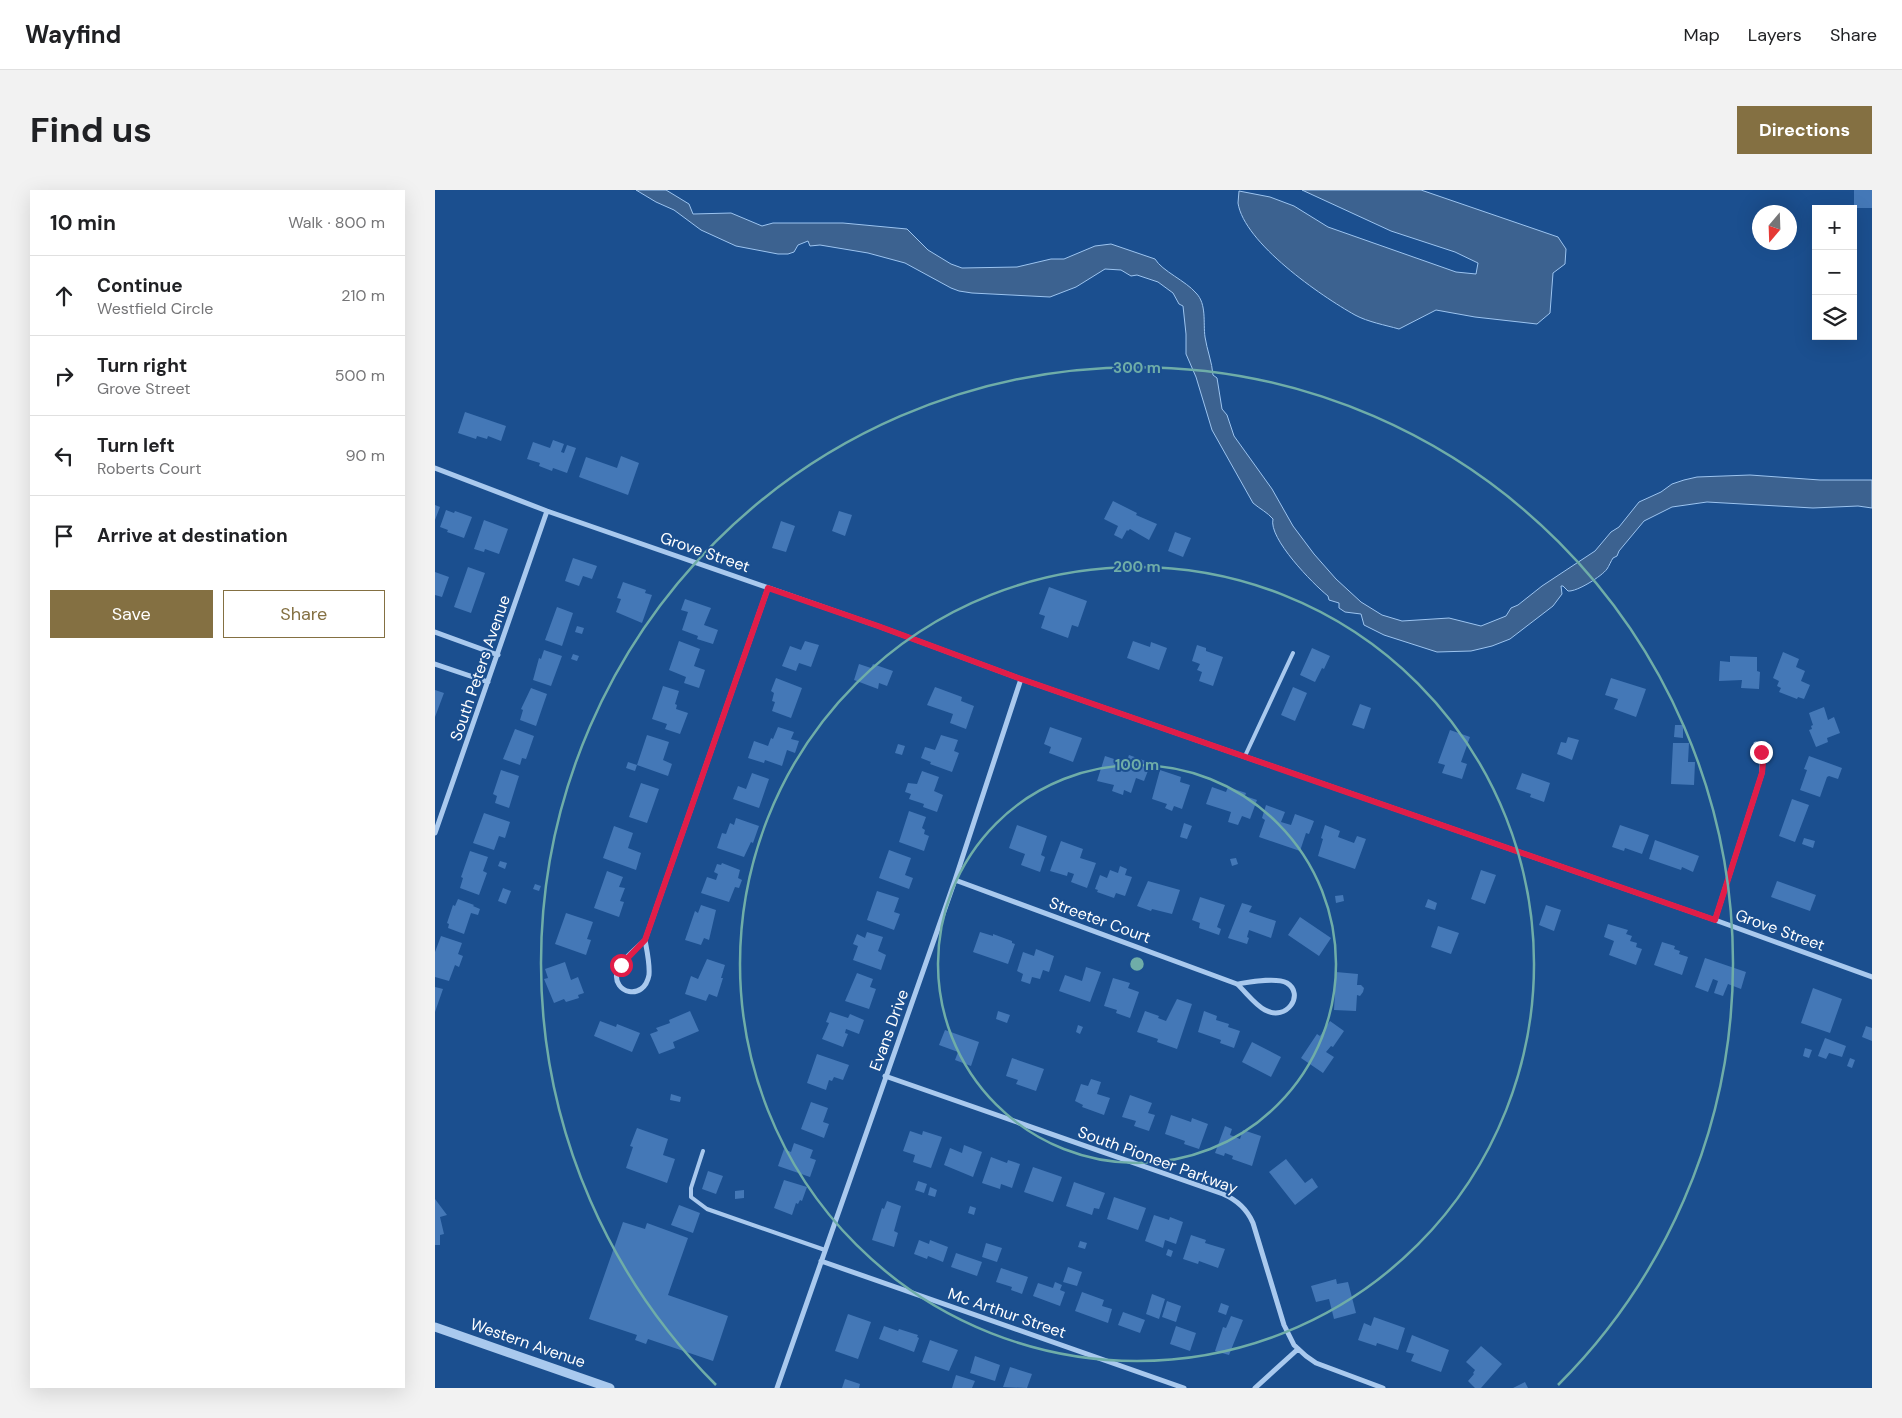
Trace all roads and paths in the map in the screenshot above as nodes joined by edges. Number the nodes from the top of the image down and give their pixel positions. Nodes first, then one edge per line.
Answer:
1 (435, 468) edge
2 (547, 511) junction
3 (768, 588) junction
4 (435, 632) edge
5 (1293, 653) dead end
6 (497, 655) junction
7 (435, 664) edge
8 (1021, 679) junction
9 (488, 682) junction
10 (1756, 744) dead end
11 (1245, 756) junction
12 (435, 833) edge
13 (955, 880) junction
14 (1715, 920) junction
15 (645, 940) junction
16 (1872, 977) edge
17 (1237, 984) junction
18 (885, 1076) junction
19 (703, 1151) dead end
20 (825, 1250) junction
21 (821, 1261) junction
22 (435, 1327) edge
23 (1298, 1349) junction
24 (610, 1388) edge
25 (777, 1388) edge
26 (1184, 1388) edge
27 (1255, 1388) edge
28 (1383, 1388) edge

1 - 2 street, Grove Street
2 - 3 street, Grove Street
2 - 6 street, South Peters Avenue
3 - 8 street, Grove Street
3 - 15 street
4 - 6 street
5 - 11 lane
6 - 9 street, South Peters Avenue
7 - 9 street
8 - 11 street, Grove Street
8 - 13 street, Evans Drive
9 - 12 street, South Peters Avenue
10 - 14 street
11 - 14 street, Grove Street
13 - 17 street, Streeter Court
13 - 18 street, Evans Drive
14 - 16 street, Grove Street
15 - 15 street
17 - 17 street, Streeter Court
18 - 20 street, Evans Drive
18 - 23 street, South Pioneer Parkway
19 - 20 lane
20 - 21 street, Evans Drive
21 - 25 street, Evans Drive
21 - 26 street, Mc Arthur Street
22 - 24 street, Western Avenue
23 - 27 street
23 - 28 street, South Pioneer Parkway

